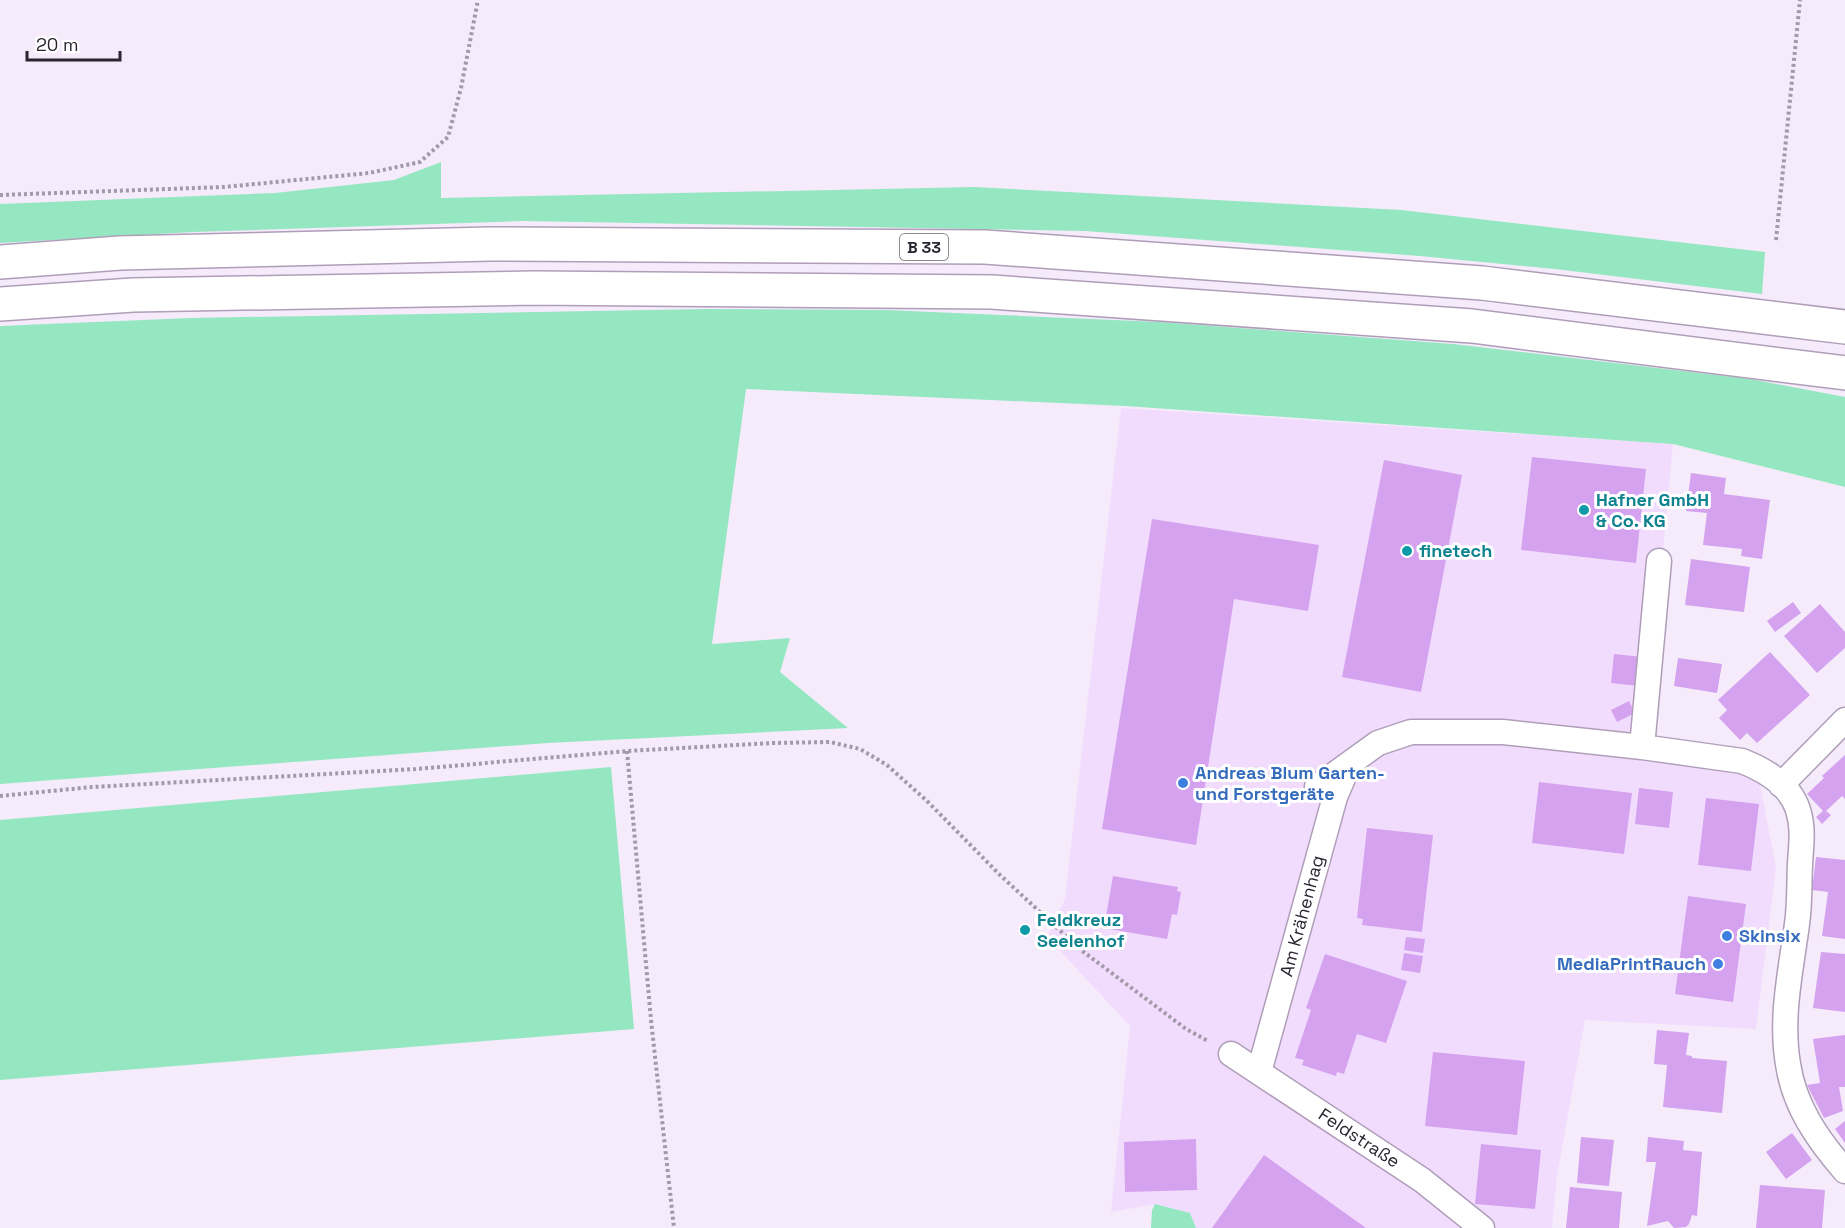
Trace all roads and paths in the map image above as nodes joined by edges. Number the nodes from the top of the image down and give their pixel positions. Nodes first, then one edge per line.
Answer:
1 (478, 0) edge
2 (1800, 0) edge
3 (0, 195) edge
4 (1776, 240) dead end
5 (0, 262) edge
6 (0, 304) edge
7 (1845, 327) edge
8 (1845, 373) edge
9 (1659, 561) dead end
10 (1845, 720) edge
11 (1642, 747) junction
12 (627, 751) junction
13 (1350, 762) junction
14 (1781, 784) junction
15 (1317, 787) dead end
16 (0, 796) edge
17 (1231, 1054) joint
18 (1259, 1072) junction
19 (1845, 1171) edge
20 (674, 1228) edge
21 (1482, 1228) edge

1 - 3 path
2 - 4 path
5 - 7 highway, B 33
6 - 8 highway
9 - 11 street
10 - 14 street
11 - 13 street
11 - 14 street
12 - 16 path
12 - 17 path
12 - 20 path
13 - 15 street
13 - 18 street, Am Krähenhag
14 - 19 street
17 - 18 street, Feldstraße
18 - 21 street, Feldstraße

